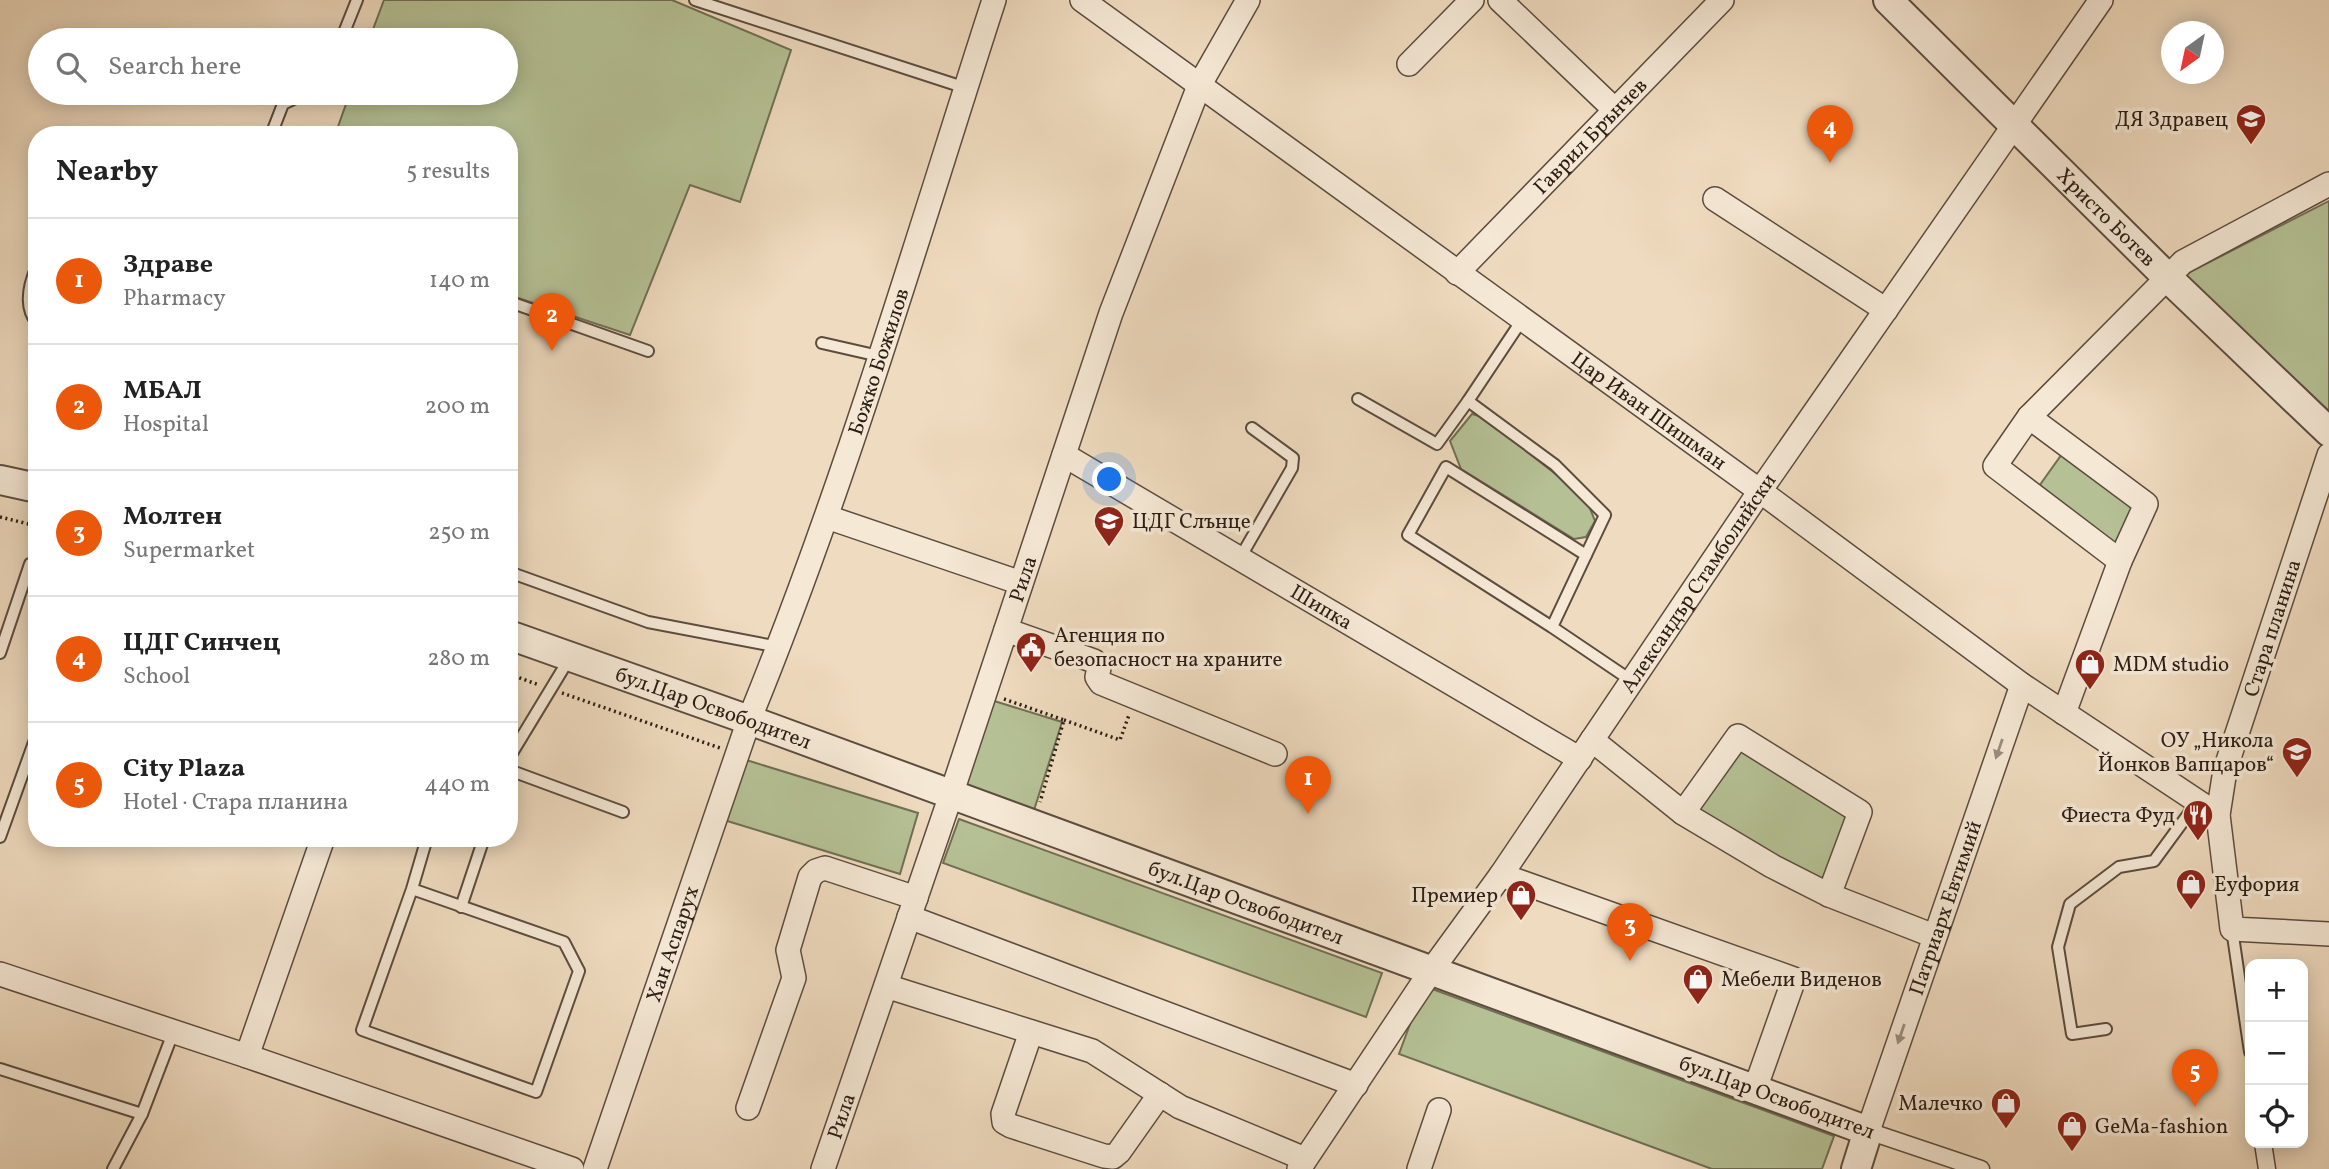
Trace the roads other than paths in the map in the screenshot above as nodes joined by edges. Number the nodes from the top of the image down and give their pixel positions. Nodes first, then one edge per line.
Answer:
1 (357, 0) edge
2 (695, 0) edge
3 (994, 0) edge
4 (1082, 0) edge
5 (1248, 0) edge
6 (1472, 0) edge
7 (1500, 0) edge
8 (1722, 0) edge
9 (1888, 0) edge
10 (2101, 0) edge
11 (346, 28) edge
12 (1409, 64) dead end
13 (1199, 86) junction
14 (966, 88) junction
15 (283, 105) edge
16 (1615, 110) junction
17 (2015, 125) junction
18 (274, 126) edge
19 (2329, 184) edge
20 (1715, 199) dead end
21 (1457, 273) junction
22 (2168, 278) junction
23 (518, 305) edge
24 (1886, 310) junction
25 (1522, 320) junction
26 (822, 343) dead end
27 (648, 351) dead end
28 (879, 356) junction
29 (1359, 399) dead end
30 (1468, 401) junction
31 (2029, 417) junction
32 (1252, 428) dead end
33 (2329, 432) edge
34 (1437, 444) junction
35 (1064, 455) junction
36 (2329, 455) edge
37 (1446, 467) junction
38 (0, 480) edge
39 (28, 486) edge
40 (1760, 491) junction
41 (827, 517) junction
42 (1586, 555) junction
43 (1240, 558) junction
44 (2120, 561) junction
45 (28, 570) edge
46 (518, 575) edge
47 (1021, 583) junction
48 (1552, 627) junction
49 (1006, 630) junction
50 (518, 638) edge
51 (779, 648) junction
52 (0, 653) edge
53 (570, 657) junction
54 (1632, 681) junction
55 (2022, 685) junction
56 (2064, 713) junction
57 (749, 720) junction
58 (518, 743) edge
59 (1586, 749) junction
60 (1275, 754) dead end
61 (28, 759) edge
62 (518, 773) edge
63 (951, 795) junction
64 (0, 800) edge
65 (2198, 802) junction
66 (12, 803) junction
67 (623, 812) dead end
68 (1682, 813) junction
69 (2218, 815) junction
70 (0, 836) edge
71 (320, 847) edge
72 (424, 847) edge
73 (481, 847) edge
74 (1501, 875) junction
75 (412, 889) junction
76 (1829, 895) junction
77 (461, 907) junction
78 (912, 908) junction
79 (2232, 929) junction
80 (2329, 934) edge
81 (1934, 936) junction
82 (1432, 971) junction
83 (0, 974) edge
84 (886, 986) junction
85 (2246, 1022) edge
86 (2106, 1029) dead end
87 (1031, 1032) junction
88 (173, 1033) junction
89 (247, 1056) junction
90 (0, 1069) edge
91 (1356, 1085) junction
92 (1755, 1089) junction
93 (1160, 1094) junction
94 (748, 1108) dead end
95 (1439, 1110) dead end
96 (142, 1114) junction
97 (1868, 1131) junction
98 (2264, 1148) edge
99 (1302, 1164) edge
100 (113, 1169) edge
101 (572, 1169) edge
102 (595, 1169) edge
103 (823, 1169) edge
104 (1419, 1169) edge
105 (1856, 1169) edge
106 (1981, 1169) edge
107 (2267, 1169) edge

1 - 11 lane
2 - 14 lane
3 - 14 street, Божко Божилов
4 - 13 street, Цар Иван Шишман
5 - 13 street, Рила
6 - 12 street
7 - 16 street
8 - 16 street, Гаврил Брънчев
9 - 17 street, Христо Ботев
10 - 17 street, Александър Стамболийски
13 - 21 street, Цар Иван Шишман
13 - 35 street, Рила
14 - 28 street, Божко Божилов
15 - 18 lane
16 - 21 street, Гаврил Брънчев
17 - 22 street, Христо Ботев
17 - 24 street, Александър Стамболийски
19 - 22 street
20 - 24 street
21 - 25 street, Цар Иван Шишман
22 - 31 street
22 - 33 street, Христо Ботев
23 - 27 lane
24 - 40 street, Александър Стамболийски
25 - 30 lane
25 - 40 street, Цар Иван Шишман
26 - 28 lane
28 - 41 street, Божко Божилов
29 - 34 lane
30 - 34 lane
30 - 42 lane
31 - 44 street
31 - 44 street
32 - 43 lane
34 - 37 lane
35 - 43 street, Шипка
35 - 47 street, Рила
36 - 69 street, Стара планина
37 - 42 lane
37 - 48 lane
38 - 39 street
40 - 54 street, Александър Стамболийски
40 - 55 street, Цар Иван Шишман
41 - 47 street
41 - 51 street, Божко Божилов
42 - 48 lane
43 - 59 street, Шипка
44 - 56 street
45 - 52 lane
46 - 51 lane
47 - 49 street, Рила
48 - 54 lane
49 - 60 street
49 - 63 street, Рила
50 - 53 street, бул.Цар Освободител
51 - 57 street, Божко Божилов
53 - 57 street, бул.Цар Освободител
53 - 58 lane
54 - 59 street, Александър Стамболийски
55 - 56 street, Цар Иван Шишман
55 -> 81 street, Патриарх Евтимий
56 - 65 street, Цар Иван Шишман
57 - 63 street, бул.Цар Освободител
57 - 102 street, Хан Аспарух
59 - 68 street, Шипка
59 - 74 street, Александър Стамболийски
61 - 66 lane
62 - 67 lane
63 - 78 street, Рила
63 - 82 street, бул.Цар Освободител
64 - 66 lane
65 - 69 street, Цар Иван Шишман
65 - 86 lane
66 - 70 lane
68 - 76 street, Шипка
68 - 76 street
69 - 79 street, Стара планина
71 - 89 street
72 - 75 lane
73 - 77 lane
74 - 82 street, Александър Стамболийски
74 - 92 street
75 - 77 lane
75 - 77 lane
76 - 81 street, Шипка
78 - 84 street, Рила
78 - 91 street
78 - 94 street
79 - 80 street
79 - 85 lane, Стара планина
81 -> 97 street, Патриарх Евтимий
82 - 91 street, Александър Стамболийски
82 - 92 street, бул.Цар Освободител
83 - 88 street
84 - 87 street
84 - 103 street, Рила
87 - 93 street
87 - 93 street
88 - 89 street
88 - 96 lane
89 - 101 street
90 - 96 lane
91 - 99 street, Александър Стамболийски
92 - 97 street, бул.Цар Освободител
93 - 99 street
95 - 104 street
96 - 100 lane
97 - 105 street
97 - 106 street, бул.Цар Освободител
98 - 107 street

